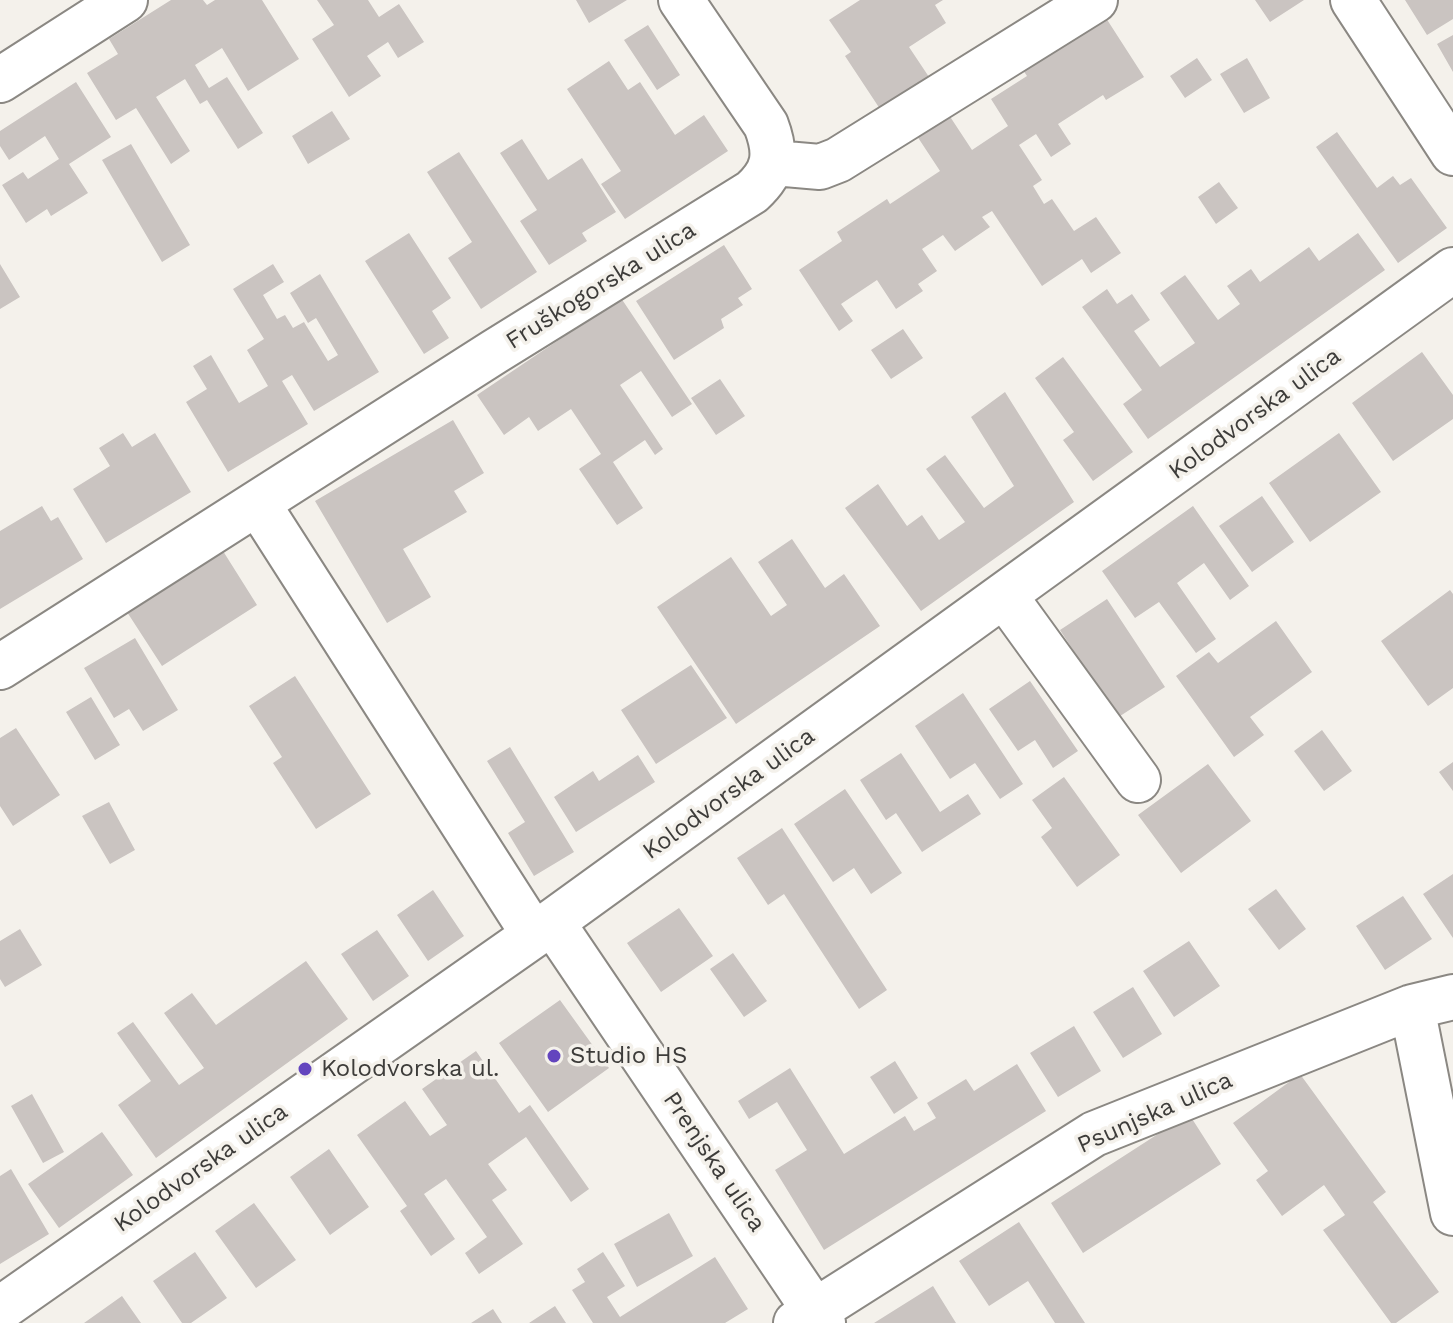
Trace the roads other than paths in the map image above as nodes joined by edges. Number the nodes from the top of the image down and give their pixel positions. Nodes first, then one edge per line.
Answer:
1 (125, 0) edge
2 (681, 0) edge
3 (1095, 0) edge
4 (1353, 0) edge
5 (0, 80) edge
6 (1453, 153) edge
7 (774, 163) junction
8 (1453, 270) edge
9 (258, 504) junction
10 (1004, 595) junction
11 (0, 667) edge
12 (1138, 780) dead end
13 (543, 928) junction
14 (1453, 997) edge
15 (1412, 1007) junction
16 (1453, 1213) edge
17 (0, 1309) edge
18 (811, 1319) edge

1 - 5 street
2 - 7 street
3 - 7 street
4 - 6 street
7 - 9 street, Fruškogorska ulica
8 - 10 street, Kolodvorska ulica
9 - 11 street, Fruškogorska ulica
9 - 13 street
10 - 12 street
10 - 13 street, Kolodvorska ulica
13 - 17 street, Kolodvorska ulica
13 - 18 street, Prenjska ulica
14 - 15 street, Psunjska ulica
15 - 16 street
15 - 18 street, Psunjska ulica

